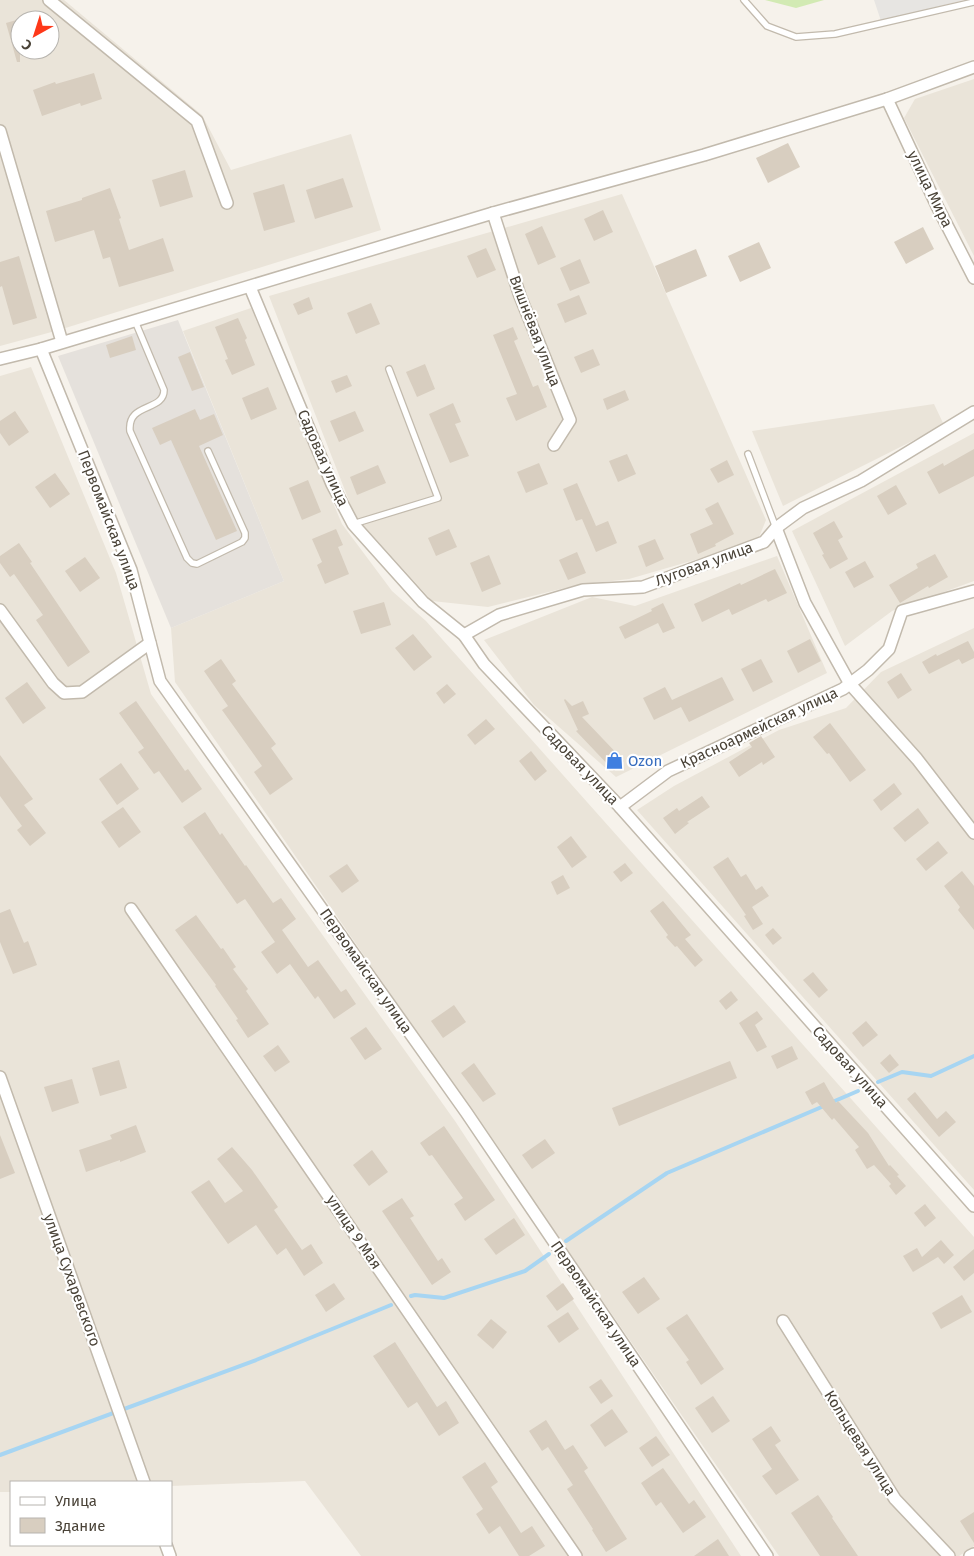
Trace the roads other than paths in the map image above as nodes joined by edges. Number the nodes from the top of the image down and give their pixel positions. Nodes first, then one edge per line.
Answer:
1 (49, 0) edge
2 (744, 0) edge
3 (974, 2) edge
4 (974, 67) edge
5 (887, 99) junction
6 (0, 131) edge
7 (227, 203) dead end
8 (493, 213) junction
9 (974, 278) edge
10 (250, 287) junction
11 (135, 321) junction
12 (62, 342) junction
13 (41, 349) junction
14 (0, 359) edge
15 (389, 369) dead end
16 (974, 412) edge
17 (554, 445) dead end
18 (208, 451) dead end
19 (748, 454) dead end
20 (353, 524) junction
21 (776, 528) junction
22 (974, 591) edge
23 (0, 610) edge
24 (464, 635) junction
25 (150, 643) junction
26 (850, 684) junction
27 (620, 807) junction
28 (974, 833) edge
29 (131, 909) dead end
30 (0, 1077) edge
31 (974, 1206) edge
32 (784, 1321) dead end
33 (144, 1481) edge
34 (974, 1554) edge
35 (576, 1556) edge
36 (767, 1556) edge
37 (949, 1556) edge
38 (970, 1556) edge

1 - 7 street
2 - 3 lane
4 - 5 street
5 - 8 street
5 - 9 street, улица Мира
6 - 12 street
8 - 10 street
8 - 17 street, Вишнёвая улица
10 - 11 street
10 - 20 street, Садовая улица
11 - 12 street
11 - 18 lane
12 - 13 street
13 - 14 street
13 - 25 street, Первомайская улица
15 - 20 lane
16 - 21 street, Луговая улица
19 - 21 lane
20 - 24 street, Садовая улица
21 - 24 street, Луговая улица
21 - 26 street
22 - 26 street, Красноармейская улица
23 - 25 street
24 - 27 street, Садовая улица
25 - 36 street, Первомайская улица
26 - 27 street, Красноармейская улица
26 - 28 street, Красноармейская улица
27 - 31 street, Садовая улица
29 - 35 street, улица 9 Мая
30 - 33 street, улица Сухаревского
32 - 37 street, Кольцевая улица
34 - 38 street

